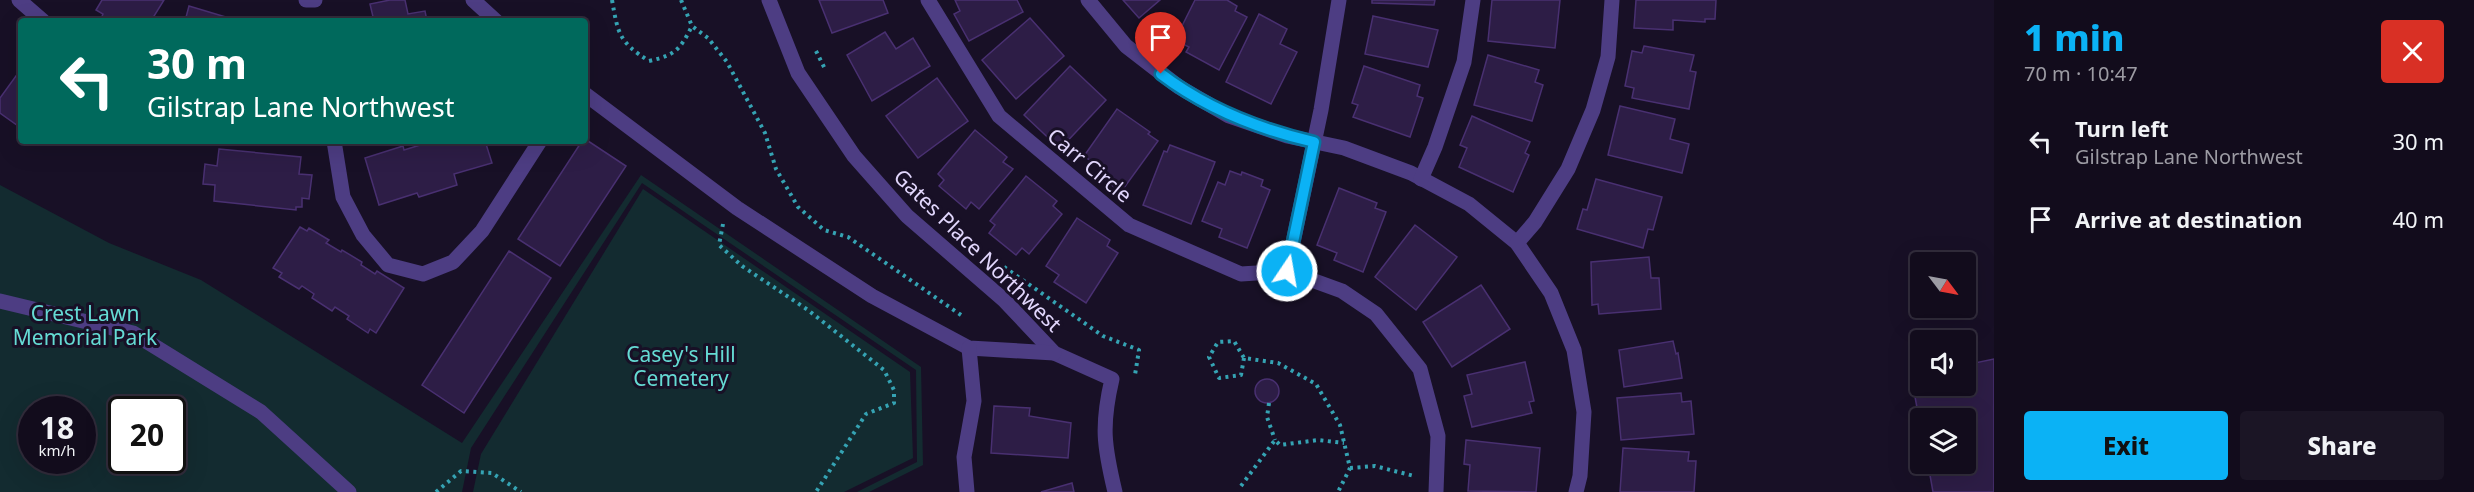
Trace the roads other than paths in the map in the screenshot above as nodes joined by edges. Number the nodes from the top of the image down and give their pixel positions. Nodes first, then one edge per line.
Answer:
1 (19, 0) edge
2 (306, 0) edge
3 (315, 0) edge
4 (473, 0) edge
5 (769, 0) edge
6 (928, 0) edge
7 (1088, 0) edge
8 (1339, 0) edge
9 (1473, 0) edge
10 (1612, 0) edge
11 (40, 18) edge
12 (493, 18) edge
13 (588, 96) edge
14 (1314, 142) junction
15 (334, 144) edge
16 (538, 144) edge
17 (1420, 179) junction
18 (1517, 243) junction
19 (1287, 271) junction
20 (0, 301) edge
21 (969, 348) junction
22 (1054, 353) junction
23 (348, 492) edge
24 (967, 492) edge
25 (1115, 492) edge
26 (1436, 492) edge
27 (1576, 492) edge

1 - 11 street
2 - 3 street
4 - 12 street
5 - 22 street, Gates Place Northwest
6 - 19 street, Carr Circle
7 - 14 street
8 - 14 street
9 - 17 street
10 - 18 street
13 - 21 street
14 - 17 street
14 - 19 street
15 - 16 street
17 - 18 street
18 - 27 street
19 - 26 street, Carr Circle
20 - 23 street
21 - 22 street
21 - 24 street
22 - 25 street, Gates Place Northwest

